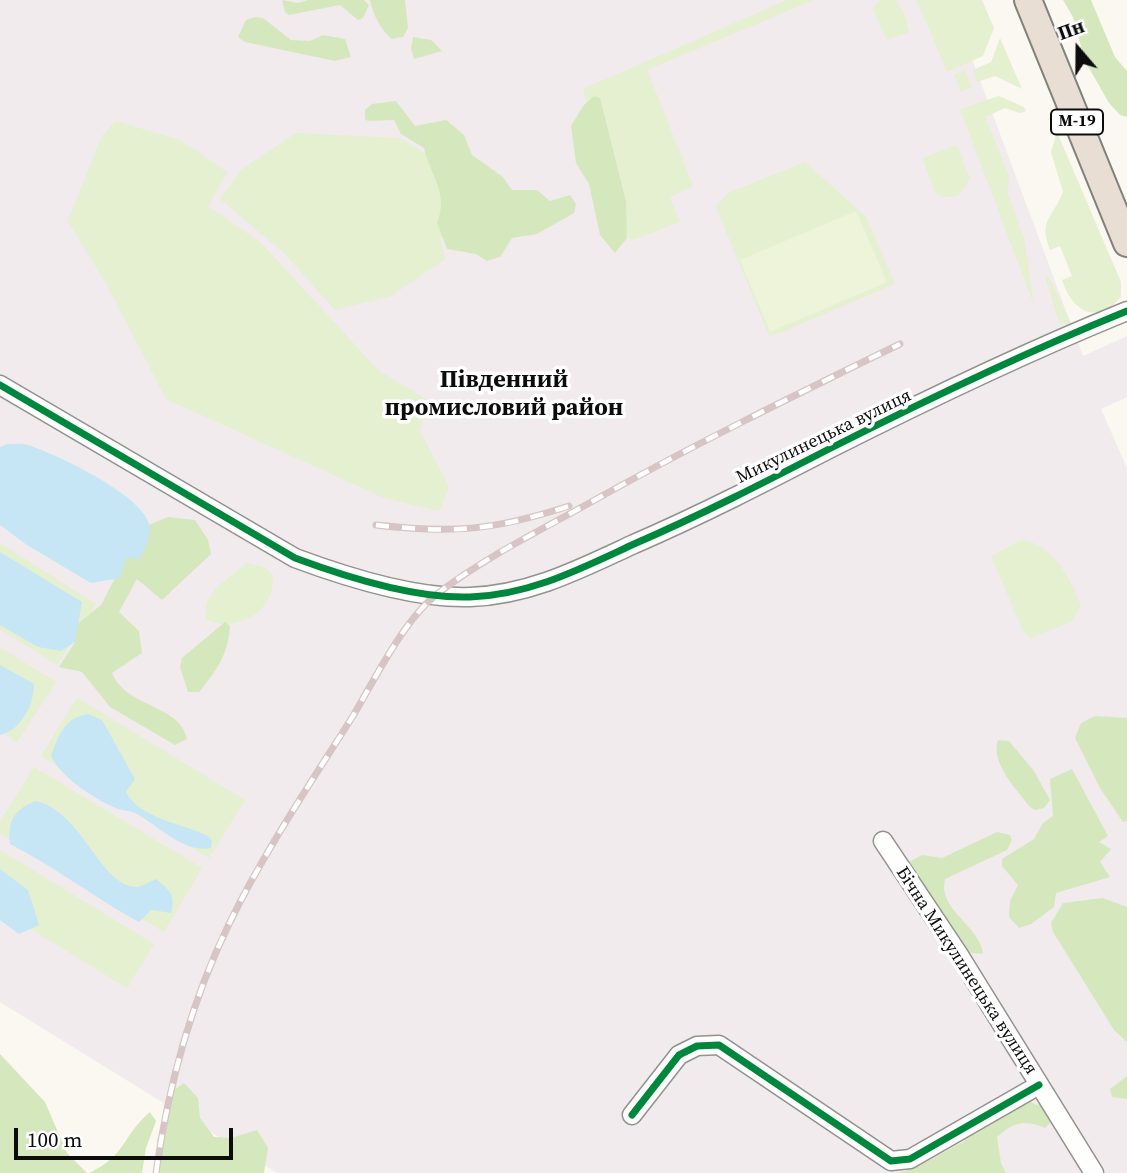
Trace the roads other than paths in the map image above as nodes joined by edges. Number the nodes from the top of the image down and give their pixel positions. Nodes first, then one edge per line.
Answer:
1 (1028, 0) edge
2 (1127, 243) edge
3 (1127, 311) edge
4 (0, 384) edge
5 (883, 841) dead end
6 (1039, 1085) junction
7 (632, 1115) dead end
8 (1094, 1173) edge

1 - 2 highway, М-19
3 - 4 street, Микулинецька вулиця
5 - 6 street, Бічна Микулинецька вулиця
6 - 7 street
6 - 8 street, Бічна Микулинецька вулиця

